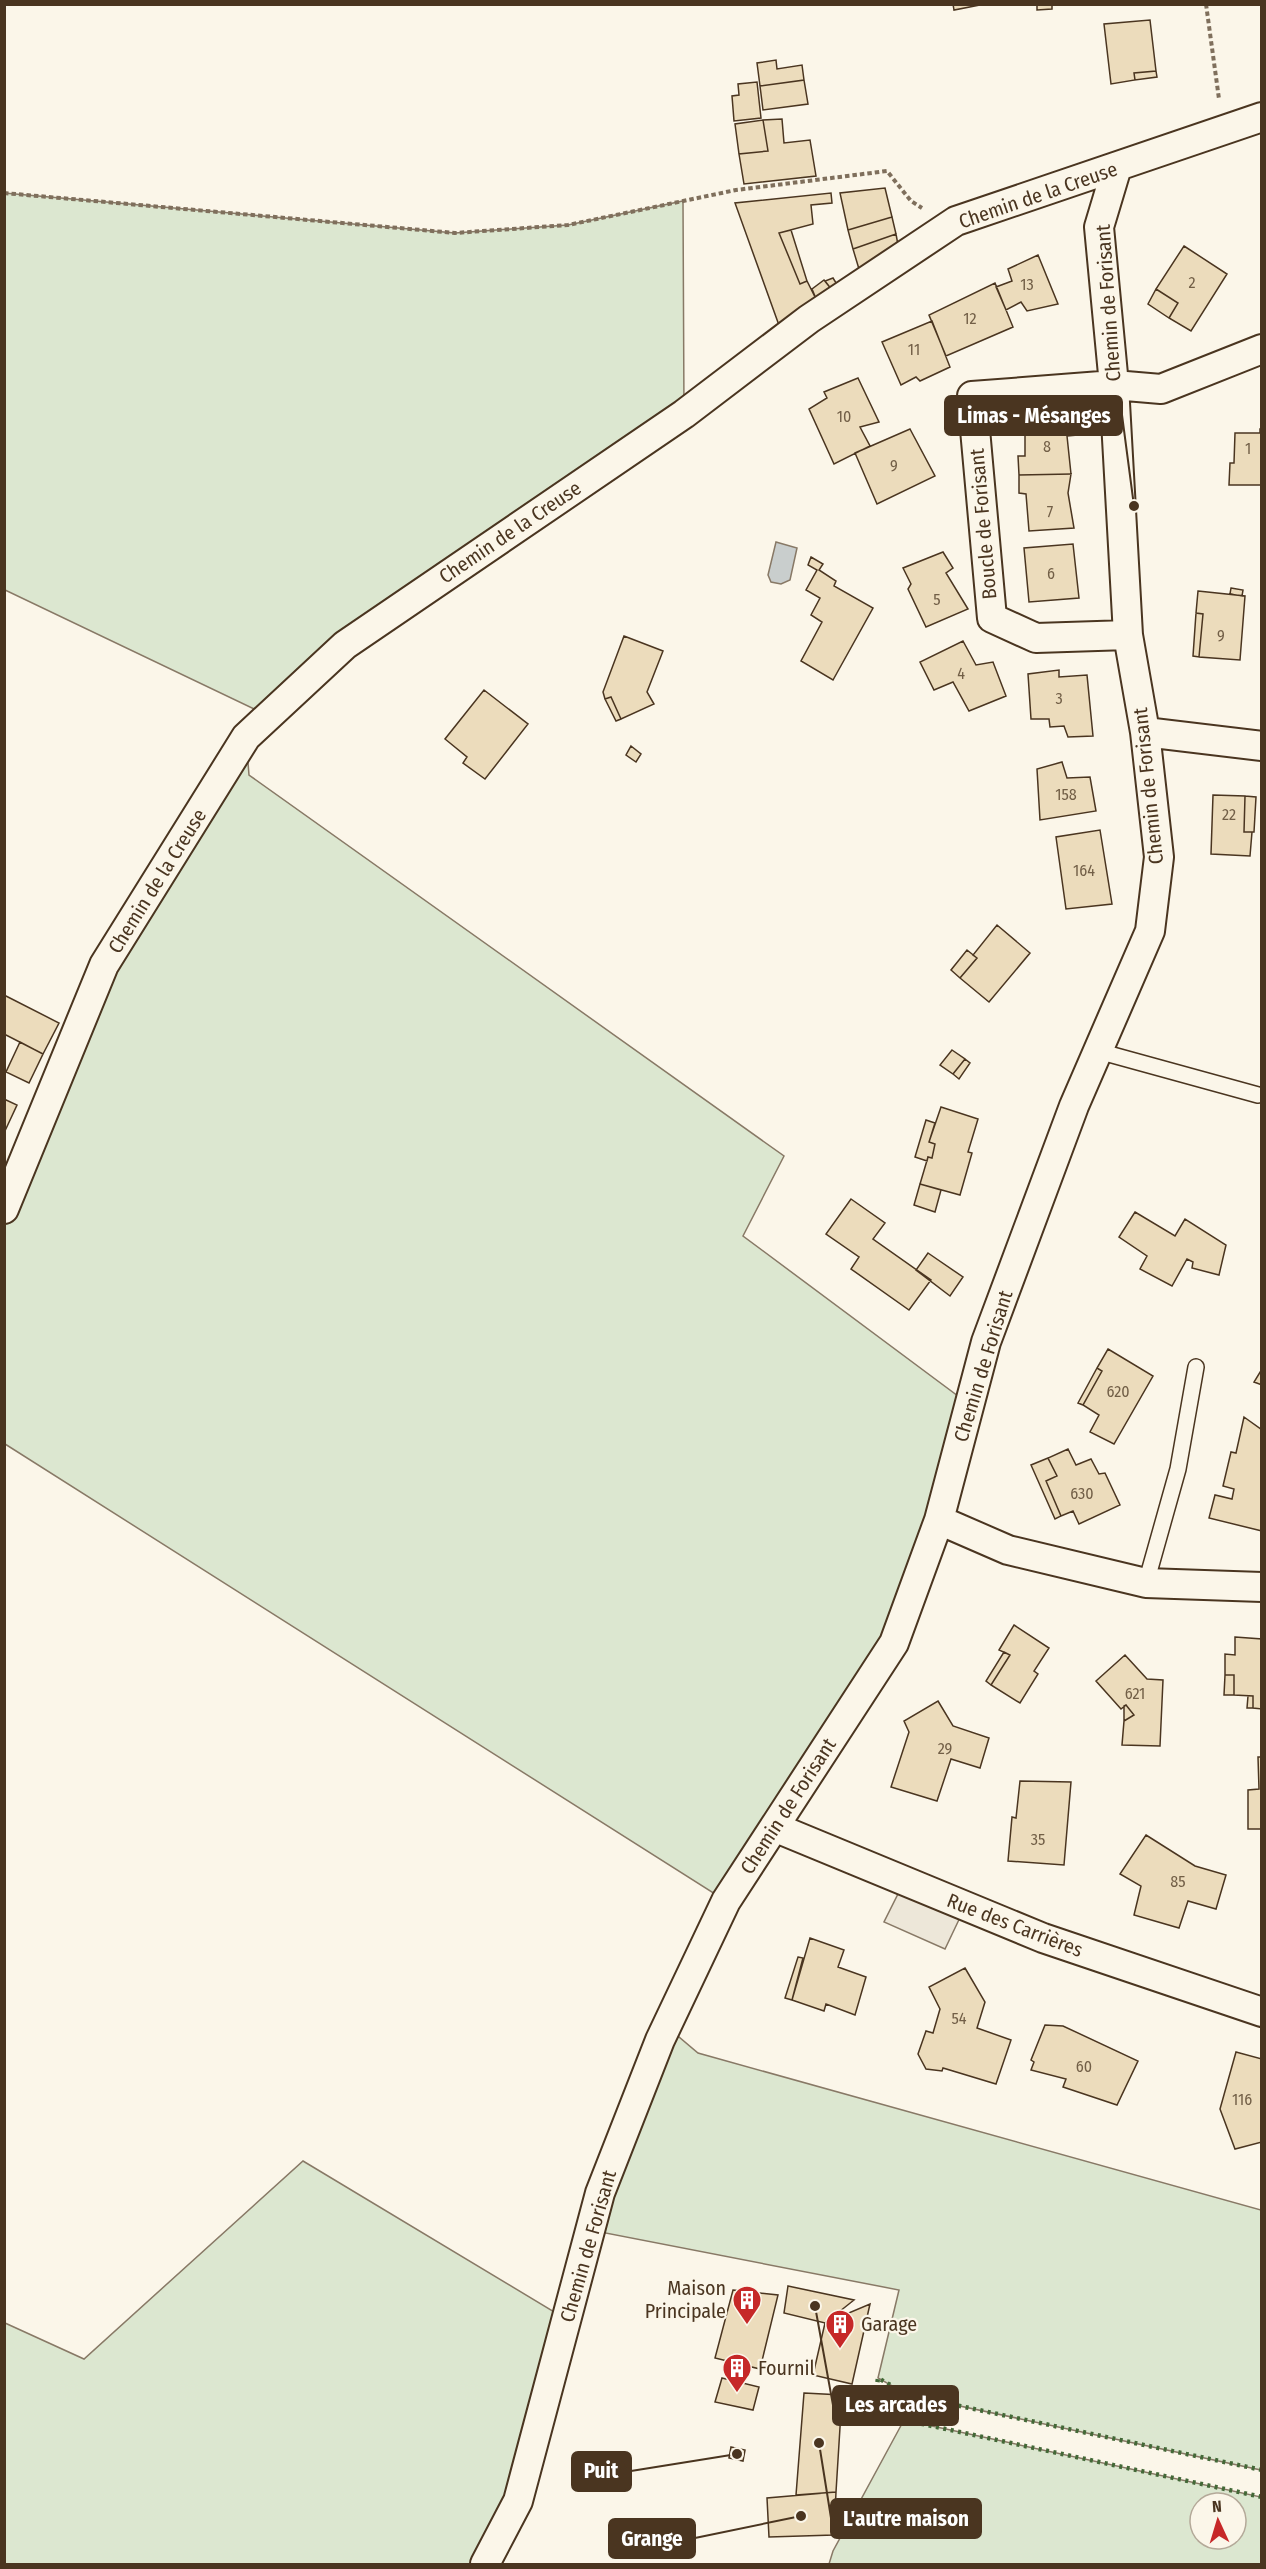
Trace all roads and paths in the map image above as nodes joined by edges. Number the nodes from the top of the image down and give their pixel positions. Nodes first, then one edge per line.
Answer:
1 (1206, 4) edge
2 (1262, 117) edge
3 (1223, 130) junction
4 (1117, 167) junction
5 (4, 193) edge
6 (956, 221) junction
7 (1262, 349) edge
8 (1114, 385) junction
9 (1128, 635) junction
10 (1145, 732) junction
11 (1262, 746) edge
12 (1098, 1051) junction
13 (1258, 1095) dead end
14 (4, 1209) edge
15 (1196, 1367) dead end
16 (939, 1520) junction
17 (1146, 1583) junction
18 (1262, 1587) edge
19 (774, 1827) junction
20 (1262, 2012) edge
21 (485, 2565) edge

1 - 3 path
2 - 3 street, Chemin de la Creuse
3 - 4 street, Chemin de la Creuse
4 - 6 street, Chemin de la Creuse
4 - 8 street, Chemin de Forisant
5 - 6 path
6 - 14 street, Chemin de la Creuse
7 - 8 street
8 - 9 street, Chemin de Forisant
8 - 9 street, Boucle de Forisant
9 - 10 street, Chemin de Forisant
10 - 11 street
10 - 12 street, Chemin de Forisant
12 - 13 lane
12 - 16 street, Chemin de Forisant
15 - 17 lane
16 - 17 street
16 - 19 street, Chemin de Forisant
17 - 18 street
19 - 20 street, Rue des Carrières
19 - 21 street, Chemin de Forisant

